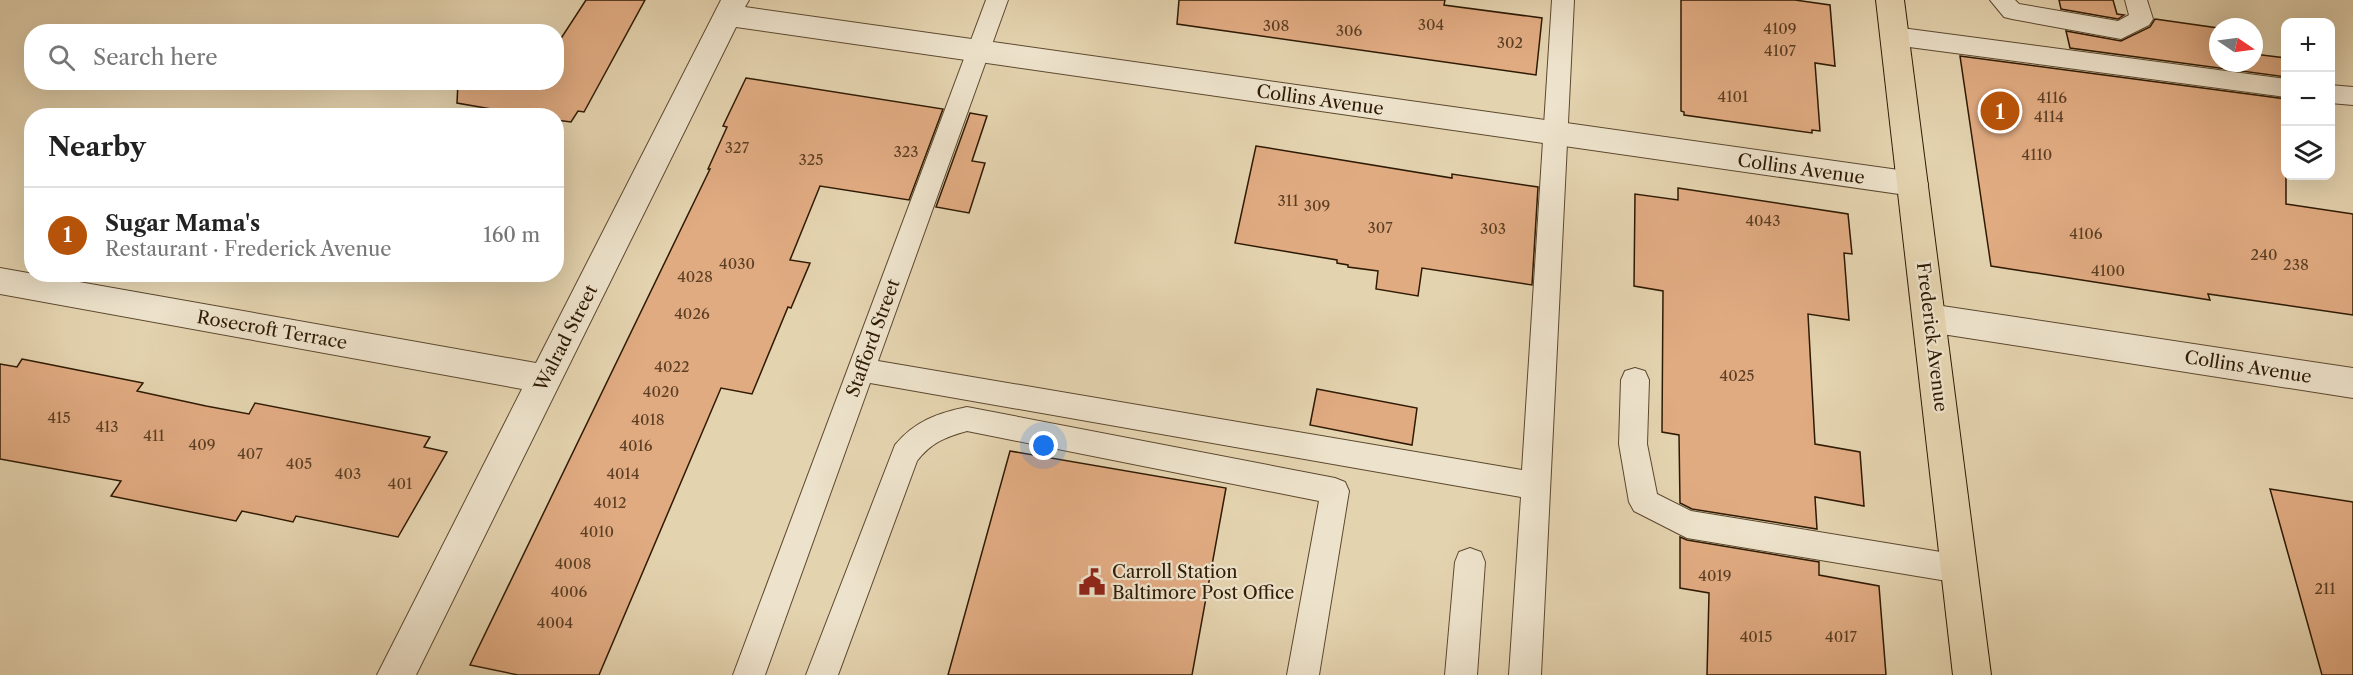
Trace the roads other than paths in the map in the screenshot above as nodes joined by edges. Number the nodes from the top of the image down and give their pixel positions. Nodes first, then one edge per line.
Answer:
1 (997, 0) edge
2 (1563, 0) edge
3 (1890, 0) edge
4 (2001, 0) edge
5 (2136, 0) edge
6 (731, 8) edge
7 (1894, 36) junction
8 (978, 51) junction
9 (2281, 87) edge
10 (2335, 94) edge
11 (2353, 96) edge
12 (1556, 134) junction
13 (1912, 184) junction
14 (0, 280) edge
15 (1929, 318) junction
16 (861, 370) junction
17 (545, 380) junction
18 (1635, 380) dead end
19 (2353, 383) edge
20 (1536, 486) junction
21 (1470, 562) dead end
22 (1959, 569) junction
23 (396, 675) edge
24 (749, 675) edge
25 (822, 675) edge
26 (1303, 675) edge
27 (1461, 675) edge
28 (1525, 675) edge
29 (1972, 675) edge

1 - 8 lane, Stafford Street
2 - 12 lane
3 - 7 main road, Frederick Avenue
4 - 5 lane
6 - 8 street, Collins Avenue
6 - 17 street, Walrad Street
7 - 9 lane
7 - 13 main road, Frederick Avenue
8 - 12 street, Collins Avenue
8 - 16 lane, Stafford Street
10 - 11 lane
12 - 13 street, Collins Avenue
12 - 20 lane
13 - 15 main road, Frederick Avenue
14 - 17 street, Rosecroft Terrace
15 - 19 street, Collins Avenue
15 - 22 main road, Frederick Avenue
16 - 20 lane
16 - 24 lane, Stafford Street
17 - 23 street, Walrad Street
18 - 22 lane
20 - 28 lane
21 - 27 lane
22 - 29 main road, Frederick Avenue
25 - 26 lane

